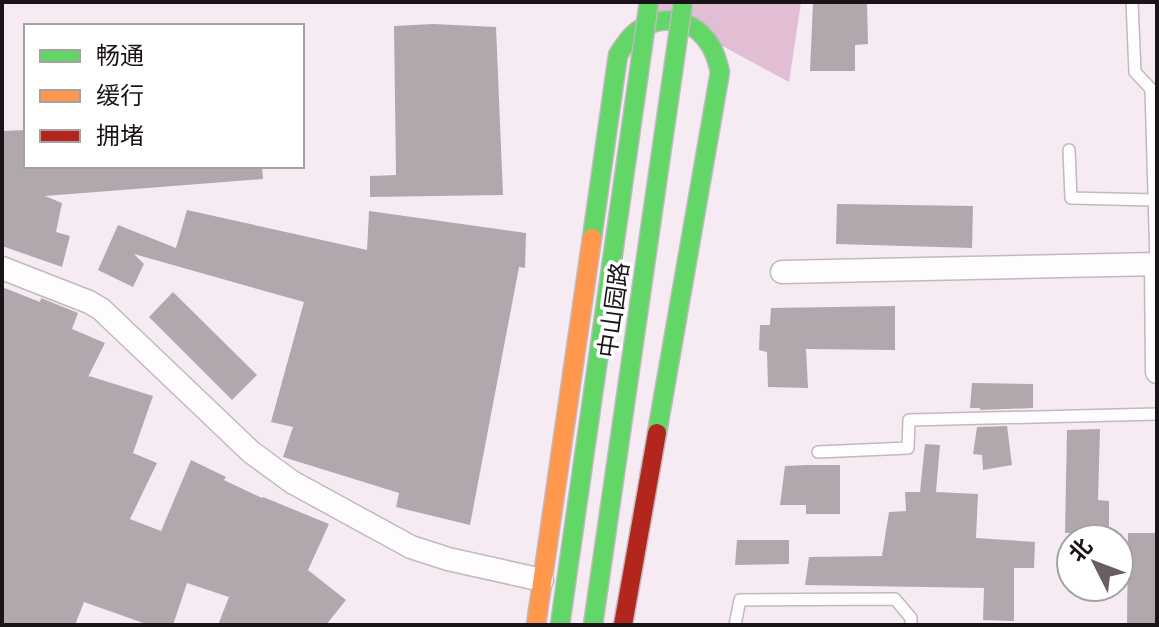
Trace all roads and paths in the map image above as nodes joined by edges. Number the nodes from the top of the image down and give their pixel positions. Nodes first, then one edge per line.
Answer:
1 (649, 2) edge
2 (683, 2) edge
3 (1132, 2) edge
4 (1069, 150) dead end
5 (1154, 200) junction
6 (1156, 264) edge
7 (2, 268) edge
8 (782, 272) dead end
9 (1157, 372) edge
10 (1157, 414) edge
11 (818, 452) dead end
12 (542, 580) junction
13 (536, 625) edge
14 (560, 625) edge
15 (593, 625) edge
16 (623, 625) edge
17 (735, 625) edge
18 (911, 625) edge

1 - 14 main road, 中山园路, bridge
2 - 15 main road, 中山园路, bridge
3 - 5 lane
4 - 5 lane
5 - 6 lane
6 - 8 street
6 - 9 street
7 - 12 street
10 - 11 lane
12 - 13 main road
12 - 16 main road
17 - 18 lane

